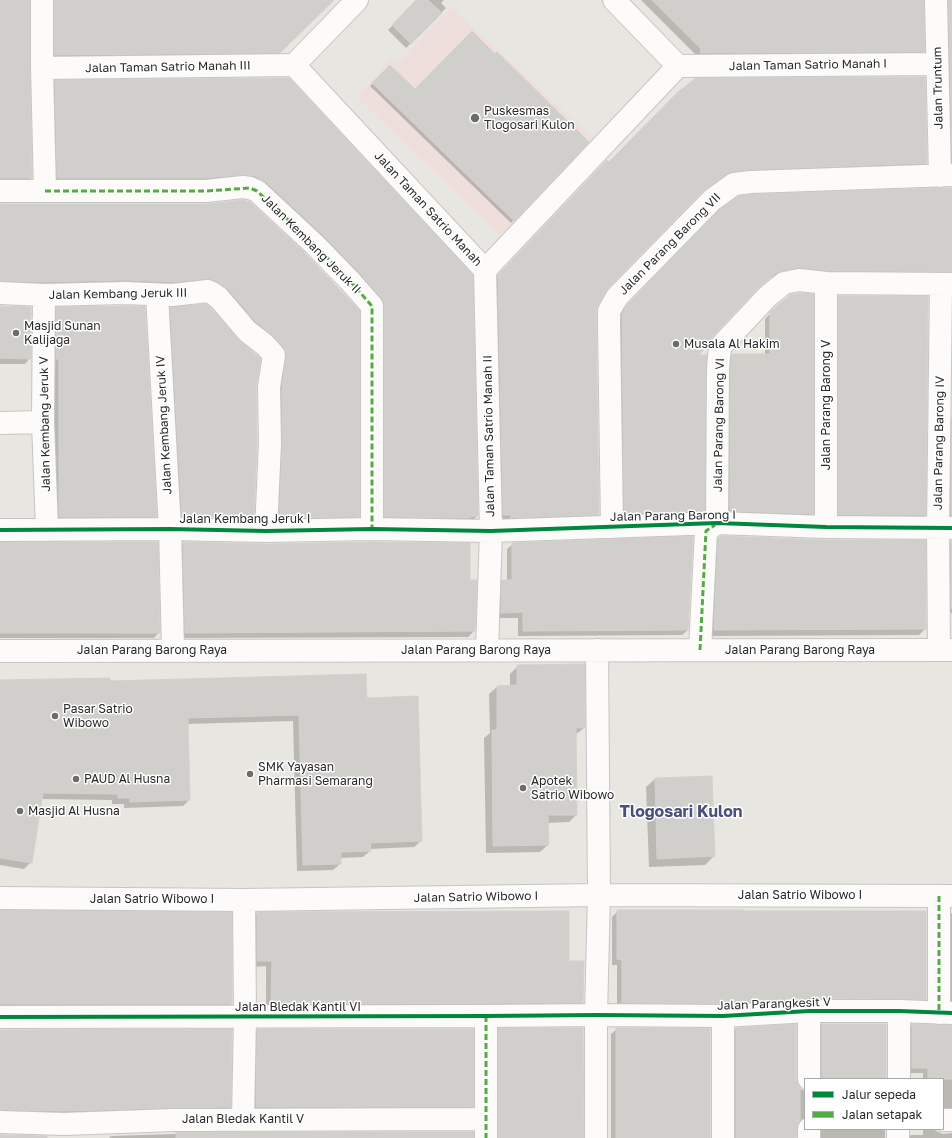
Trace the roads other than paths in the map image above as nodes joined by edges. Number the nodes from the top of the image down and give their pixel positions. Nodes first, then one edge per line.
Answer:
1 (42, 0) edge
2 (357, 0) edge
3 (614, 0) edge
4 (936, 0) edge
5 (937, 64) junction
6 (294, 65) junction
7 (678, 66) junction
8 (42, 68) junction
9 (946, 175) edge
10 (0, 191) edge
11 (45, 191) junction
12 (485, 270) junction
13 (826, 283) junction
14 (947, 284) edge
15 (0, 293) edge
16 (44, 295) junction
17 (157, 295) junction
18 (0, 422) edge
19 (43, 422) junction
20 (718, 523) junction
21 (612, 527) junction
22 (826, 527) junction
23 (945, 528) edge
24 (47, 529) junction
25 (170, 529) junction
26 (372, 529) junction
27 (0, 530) edge
28 (266, 530) junction
29 (491, 531) junction
30 (172, 650) junction
31 (487, 650) junction
32 (597, 650) junction
33 (700, 650) junction
34 (945, 650) edge
35 (0, 651) edge
36 (599, 895) junction
37 (946, 896) edge
38 (0, 898) edge
39 (244, 900) junction
40 (809, 1011) junction
41 (899, 1011) junction
42 (946, 1013) edge
43 (596, 1015) junction
44 (486, 1016) junction
45 (722, 1016) junction
46 (0, 1017) edge
47 (245, 1017) junction
48 (809, 1078) edge
49 (899, 1078) edge
50 (243, 1119) junction
51 (0, 1122) edge
52 (486, 1128) edge
53 (174, 1129) edge
54 (64, 1131) edge
55 (596, 1138) edge
56 (723, 1138) edge

1 - 8 street
2 - 6 street
3 - 7 street
4 - 5 street, Jalan Truntum
5 - 7 street, Jalan Taman Satrio Manah I
5 - 9 street, Jalan Truntum
6 - 8 street, Jalan Taman Satrio Manah III
6 - 12 street, Jalan Taman Satrio Manah
7 - 12 street, Jalan Taman Satrio Manah
8 - 11 street
9 - 21 street, Jalan Parang Barong VII
10 - 11 street, Jalan Kembang Jeruk II
11 - 26 street, Jalan Kembang Jeruk II
12 - 29 street, Jalan Taman Satrio Manah II
13 - 14 street, Jalan Parang Barong VI
13 - 20 street, Jalan Parang Barong VI
13 - 22 street, Jalan Parang Barong V
14 - 23 street, Jalan Parang Barong IV
15 - 16 street, Jalan Kembang Jeruk III
16 - 17 street, Jalan Kembang Jeruk III
16 - 19 street, Jalan Kembang Jeruk V
17 - 25 street, Jalan Kembang Jeruk IV
17 - 28 street, Jalan Kembang Jeruk III
18 - 19 street
19 - 24 street, Jalan Kembang Jeruk V
20 - 21 street, Jalan Parang Barong I
20 - 22 street, Jalan Parang Barong I
20 - 33 street
21 - 29 street, Jalan Parang Barong I
22 - 23 street, Jalan Parang Barong I
23 - 34 street, Jalan Parang Barong IV
24 - 25 street, Jalan Kembang Jeruk I
24 - 27 street, Jalan Kembang Jeruk I
25 - 28 street, Jalan Kembang Jeruk I
25 - 30 street, Jalan Kembang Jeruk IV
26 - 28 street, Jalan Kembang Jeruk I
26 - 29 street, Jalan Kembang Jeruk I
29 - 31 street, Jalan Taman Satrio Manah II
30 - 31 street, Jalan Parang Barong Raya
30 - 35 street, Jalan Parang Barong Raya
31 - 32 street, Jalan Parang Barong Raya
32 - 33 street, Jalan Parang Barong Raya
32 - 36 street
33 - 34 street, Jalan Parang Barong Raya
36 - 37 street, Jalan Satrio Wibowo I
36 - 39 street, Jalan Satrio Wibowo I
36 - 43 street
37 - 42 street
38 - 39 street, Jalan Satrio Wibowo I
39 - 47 street
40 - 41 street, Jalan Parangkesit V
40 - 45 street, Jalan Parangkesit V
40 - 48 street
41 - 42 street, Jalan Parangkesit V
41 - 49 street
43 - 44 street, Jalan Bledak Kantil VI
43 - 45 street, Jalan Parangkesit V
43 - 55 street
44 - 47 street, Jalan Bledak Kantil VI
44 - 52 street
45 - 56 street
46 - 47 street, Jalan Bledak Kantil VI
47 - 50 street
50 - 52 street, Jalan Bledak Kantil V
50 - 53 street, Jalan Bledak Kantil V
51 - 54 street, Jalan Bledak Kantil V
53 - 54 street, Jalan Bledak Kantil V

